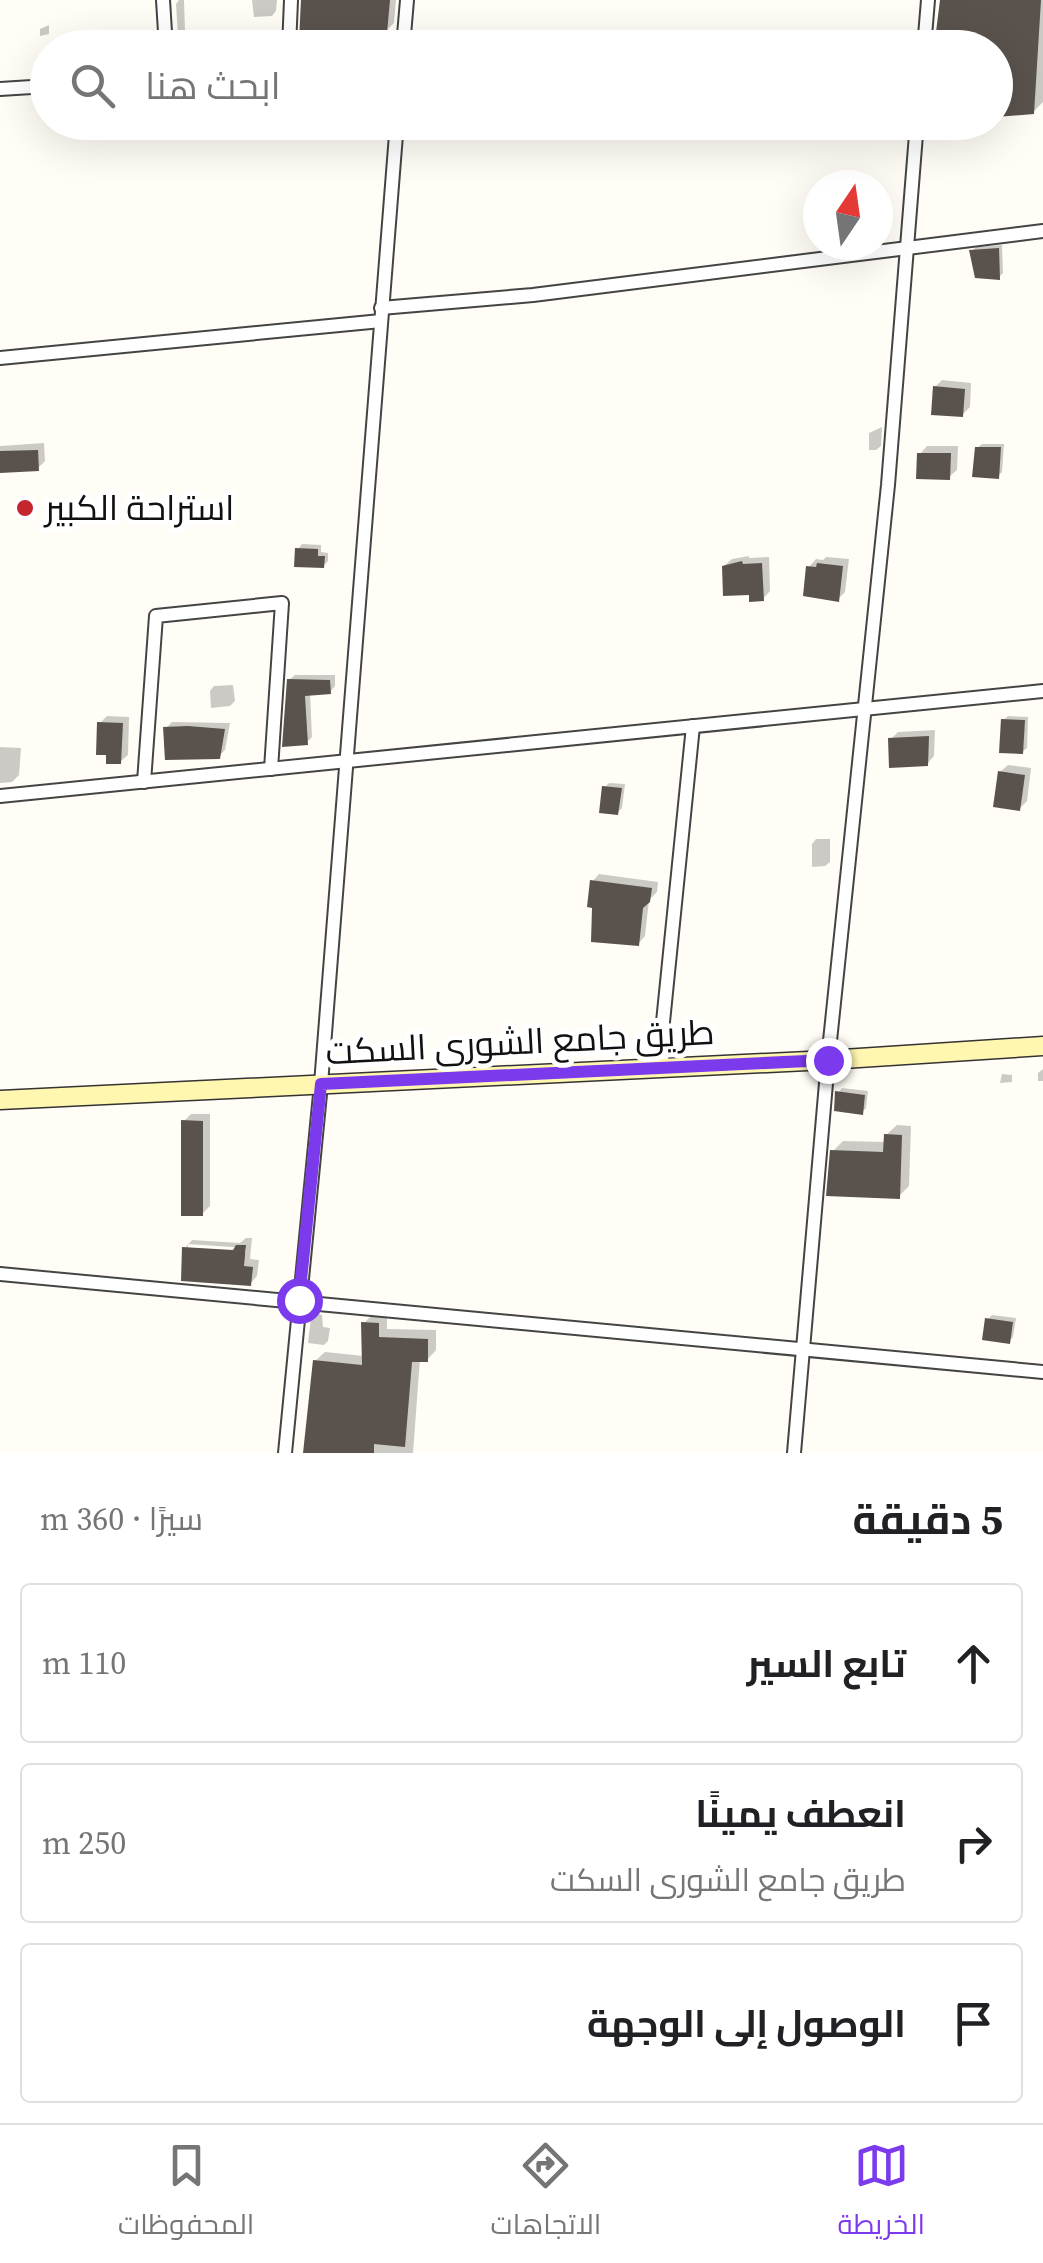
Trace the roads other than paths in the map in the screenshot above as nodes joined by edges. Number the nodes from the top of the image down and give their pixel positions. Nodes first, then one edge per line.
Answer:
1 (163, 0) edge
2 (291, 0) edge
3 (407, 0) edge
4 (928, 0) edge
5 (165, 30) edge
6 (289, 30) edge
7 (404, 30) edge
8 (926, 30) edge
9 (30, 87) edge
10 (0, 89) edge
11 (396, 140) edge
12 (915, 140) edge
13 (1043, 231) edge
14 (906, 247) junction
15 (381, 315) junction
16 (0, 358) edge
17 (1043, 691) edge
18 (866, 708) junction
19 (693, 726) junction
20 (346, 762) junction
21 (270, 769) junction
22 (144, 782) junction
23 (0, 796) edge
24 (1043, 1046) edge
25 (828, 1060) junction
26 (662, 1068) junction
27 (321, 1084) junction
28 (0, 1100) edge
29 (0, 1274) edge
30 (299, 1300) junction
31 (802, 1350) junction
32 (1043, 1372) edge
33 (285, 1453) edge
34 (794, 1453) edge

1 - 5 street
2 - 6 street
3 - 7 street
4 - 8 street
9 - 10 street
11 - 15 street
12 - 14 street
13 - 14 street
14 - 15 street
14 - 18 street
15 - 16 street
15 - 20 street
17 - 18 street
18 - 19 street
18 - 25 street
19 - 20 street
19 - 26 street
20 - 21 street
20 - 27 street
21 - 22 street
21 - 22 street
22 - 23 street
24 - 25 main road, طريق جامع الشورى السكت
25 - 26 main road, طريق جامع الشورى السكت
25 - 31 street
26 - 27 main road, طريق جامع الشورى السكت
27 - 28 main road, طريق جامع الشورى السكت
27 - 30 street
29 - 30 street
30 - 31 street
30 - 33 street
31 - 32 street
31 - 34 street

